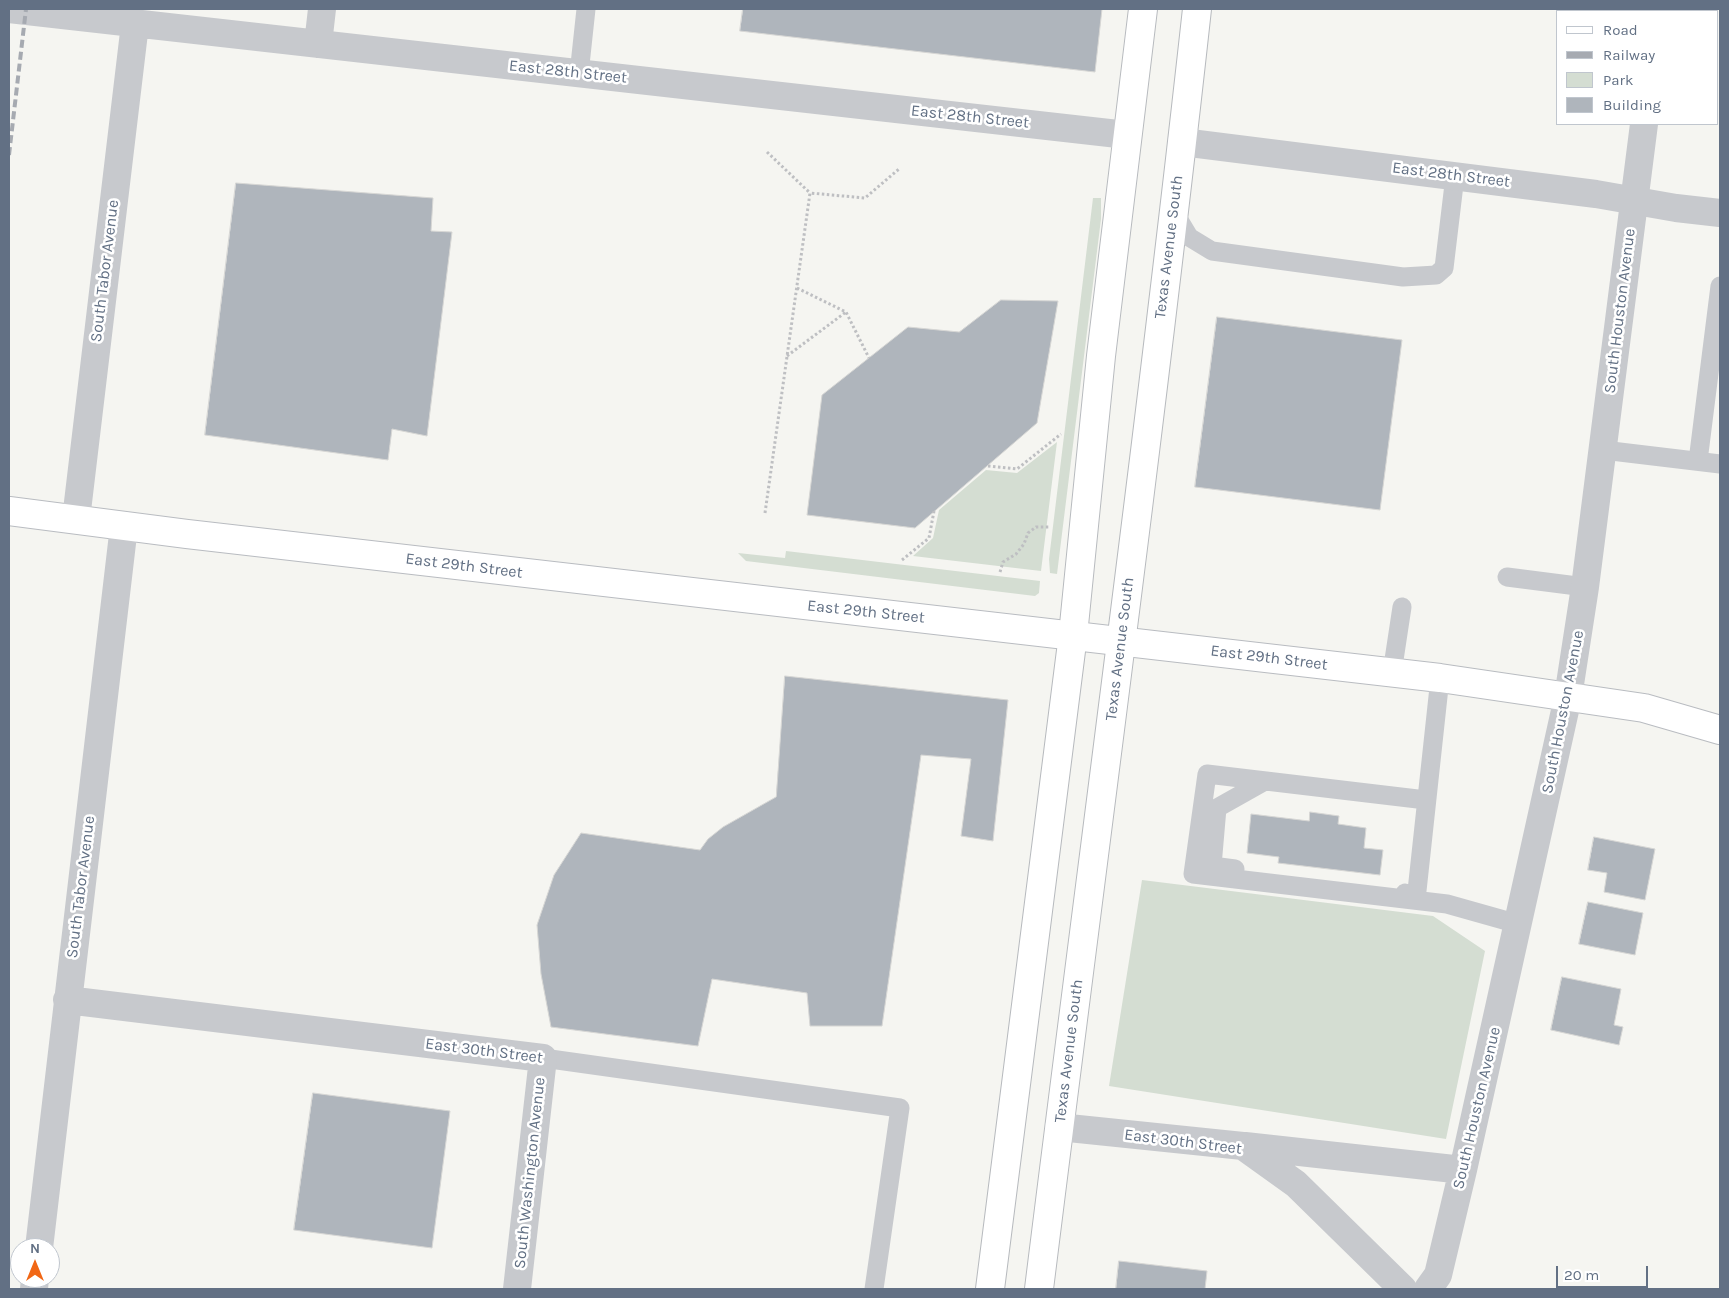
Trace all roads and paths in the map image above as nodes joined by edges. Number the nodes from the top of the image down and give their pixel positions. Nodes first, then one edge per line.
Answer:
1 (9, 9) edge
2 (322, 9) edge
3 (586, 9) edge
4 (1143, 9) edge
5 (1197, 9) edge
6 (87, 13) edge
7 (135, 24) junction
8 (318, 44) junction
9 (579, 74) junction
10 (1644, 125) edge
11 (1127, 135) junction
12 (1182, 142) junction
13 (767, 152) dead end
14 (899, 169) dead end
15 (1455, 176) junction
16 (810, 193) junction
17 (1634, 201) junction
18 (1174, 212) junction
19 (1720, 213) edge
20 (1720, 286) edge
21 (796, 288) junction
22 (846, 312) junction
23 (787, 356) junction
24 (869, 358) dead end
25 (1061, 434) dead end
26 (1603, 450) junction
27 (1698, 461) junction
28 (1720, 464) edge
29 (988, 466) dead end
30 (9, 510) edge
31 (934, 511) dead end
32 (765, 513) dead end
33 (76, 519) junction
34 (124, 526) junction
35 (1050, 527) dead end
36 (902, 560) dead end
37 (1000, 572) dead end
38 (1506, 577) dead end
39 (1585, 586) junction
40 (1402, 607) dead end
41 (1073, 635) junction
42 (1122, 640) junction
43 (1392, 672) junction
44 (1440, 678) junction
45 (1568, 697) junction
46 (1720, 730) edge
47 (1265, 781) junction
48 (1426, 800) junction
49 (1416, 900) junction
50 (1518, 924) junction
51 (67, 1000) junction
52 (543, 1058) junction
53 (1059, 1127) junction
54 (1243, 1146) junction
55 (1463, 1170) junction
56 (40, 1238) edge
57 (1390, 1285) edge
58 (517, 1289) edge
59 (874, 1289) edge
60 (990, 1289) edge
61 (1040, 1289) edge
62 (1428, 1289) edge

1 - 6 street, East 28th Street
2 - 8 street
3 - 9 lane
4 - 11 main road
5 - 12 main road, Texas Avenue South
6 - 7 street, East 28th Street
7 - 8 street, East 28th Street
7 - 33 street, South Tabor Avenue
8 - 9 street, East 28th Street
9 - 11 street, East 28th Street
10 - 17 street, South Houston Avenue
11 - 41 main road
12 - 15 street, East 28th Street
12 - 18 main road, Texas Avenue South
13 - 16 path
14 - 16 path
15 - 17 street, East 28th Street
15 - 18 lane
16 - 21 path
17 - 19 street, East 28th Street
17 - 26 street, South Houston Avenue
18 - 42 main road, Texas Avenue South
20 - 27 lane
21 - 22 path
21 - 23 path
22 - 23 path
22 - 24 path
23 - 32 path
25 - 29 path
26 - 27 lane
26 - 39 street, South Houston Avenue
27 - 28 lane
30 - 33 main road, East 29th Street
31 - 36 path
33 - 34 main road, East 29th Street
34 - 41 main road, East 29th Street
34 - 51 street, South Tabor Avenue
35 - 37 path
38 - 39 lane
39 - 45 street, South Houston Avenue
40 - 43 lane
41 - 42 main road, East 29th Street
41 - 60 main road
42 - 43 main road, East 29th Street
42 - 53 main road, Texas Avenue South
43 - 44 main road, East 29th Street
44 - 45 main road, East 29th Street
44 - 48 lane
45 - 46 main road, East 29th Street
45 - 50 street, South Houston Avenue
47 - 48 lane
47 - 49 lane
47 - 49 lane
48 - 49 lane
49 - 50 lane
50 - 55 street, South Houston Avenue
51 - 52 street, East 30th Street
51 - 56 street, South Tabor Avenue
52 - 58 street, South Washington Avenue
52 - 59 lane, East 30th Street
53 - 54 street, East 30th Street
53 - 61 main road, Texas Avenue South
54 - 55 street
54 - 57 street, East 30th Street
55 - 62 street, South Houston Avenue

